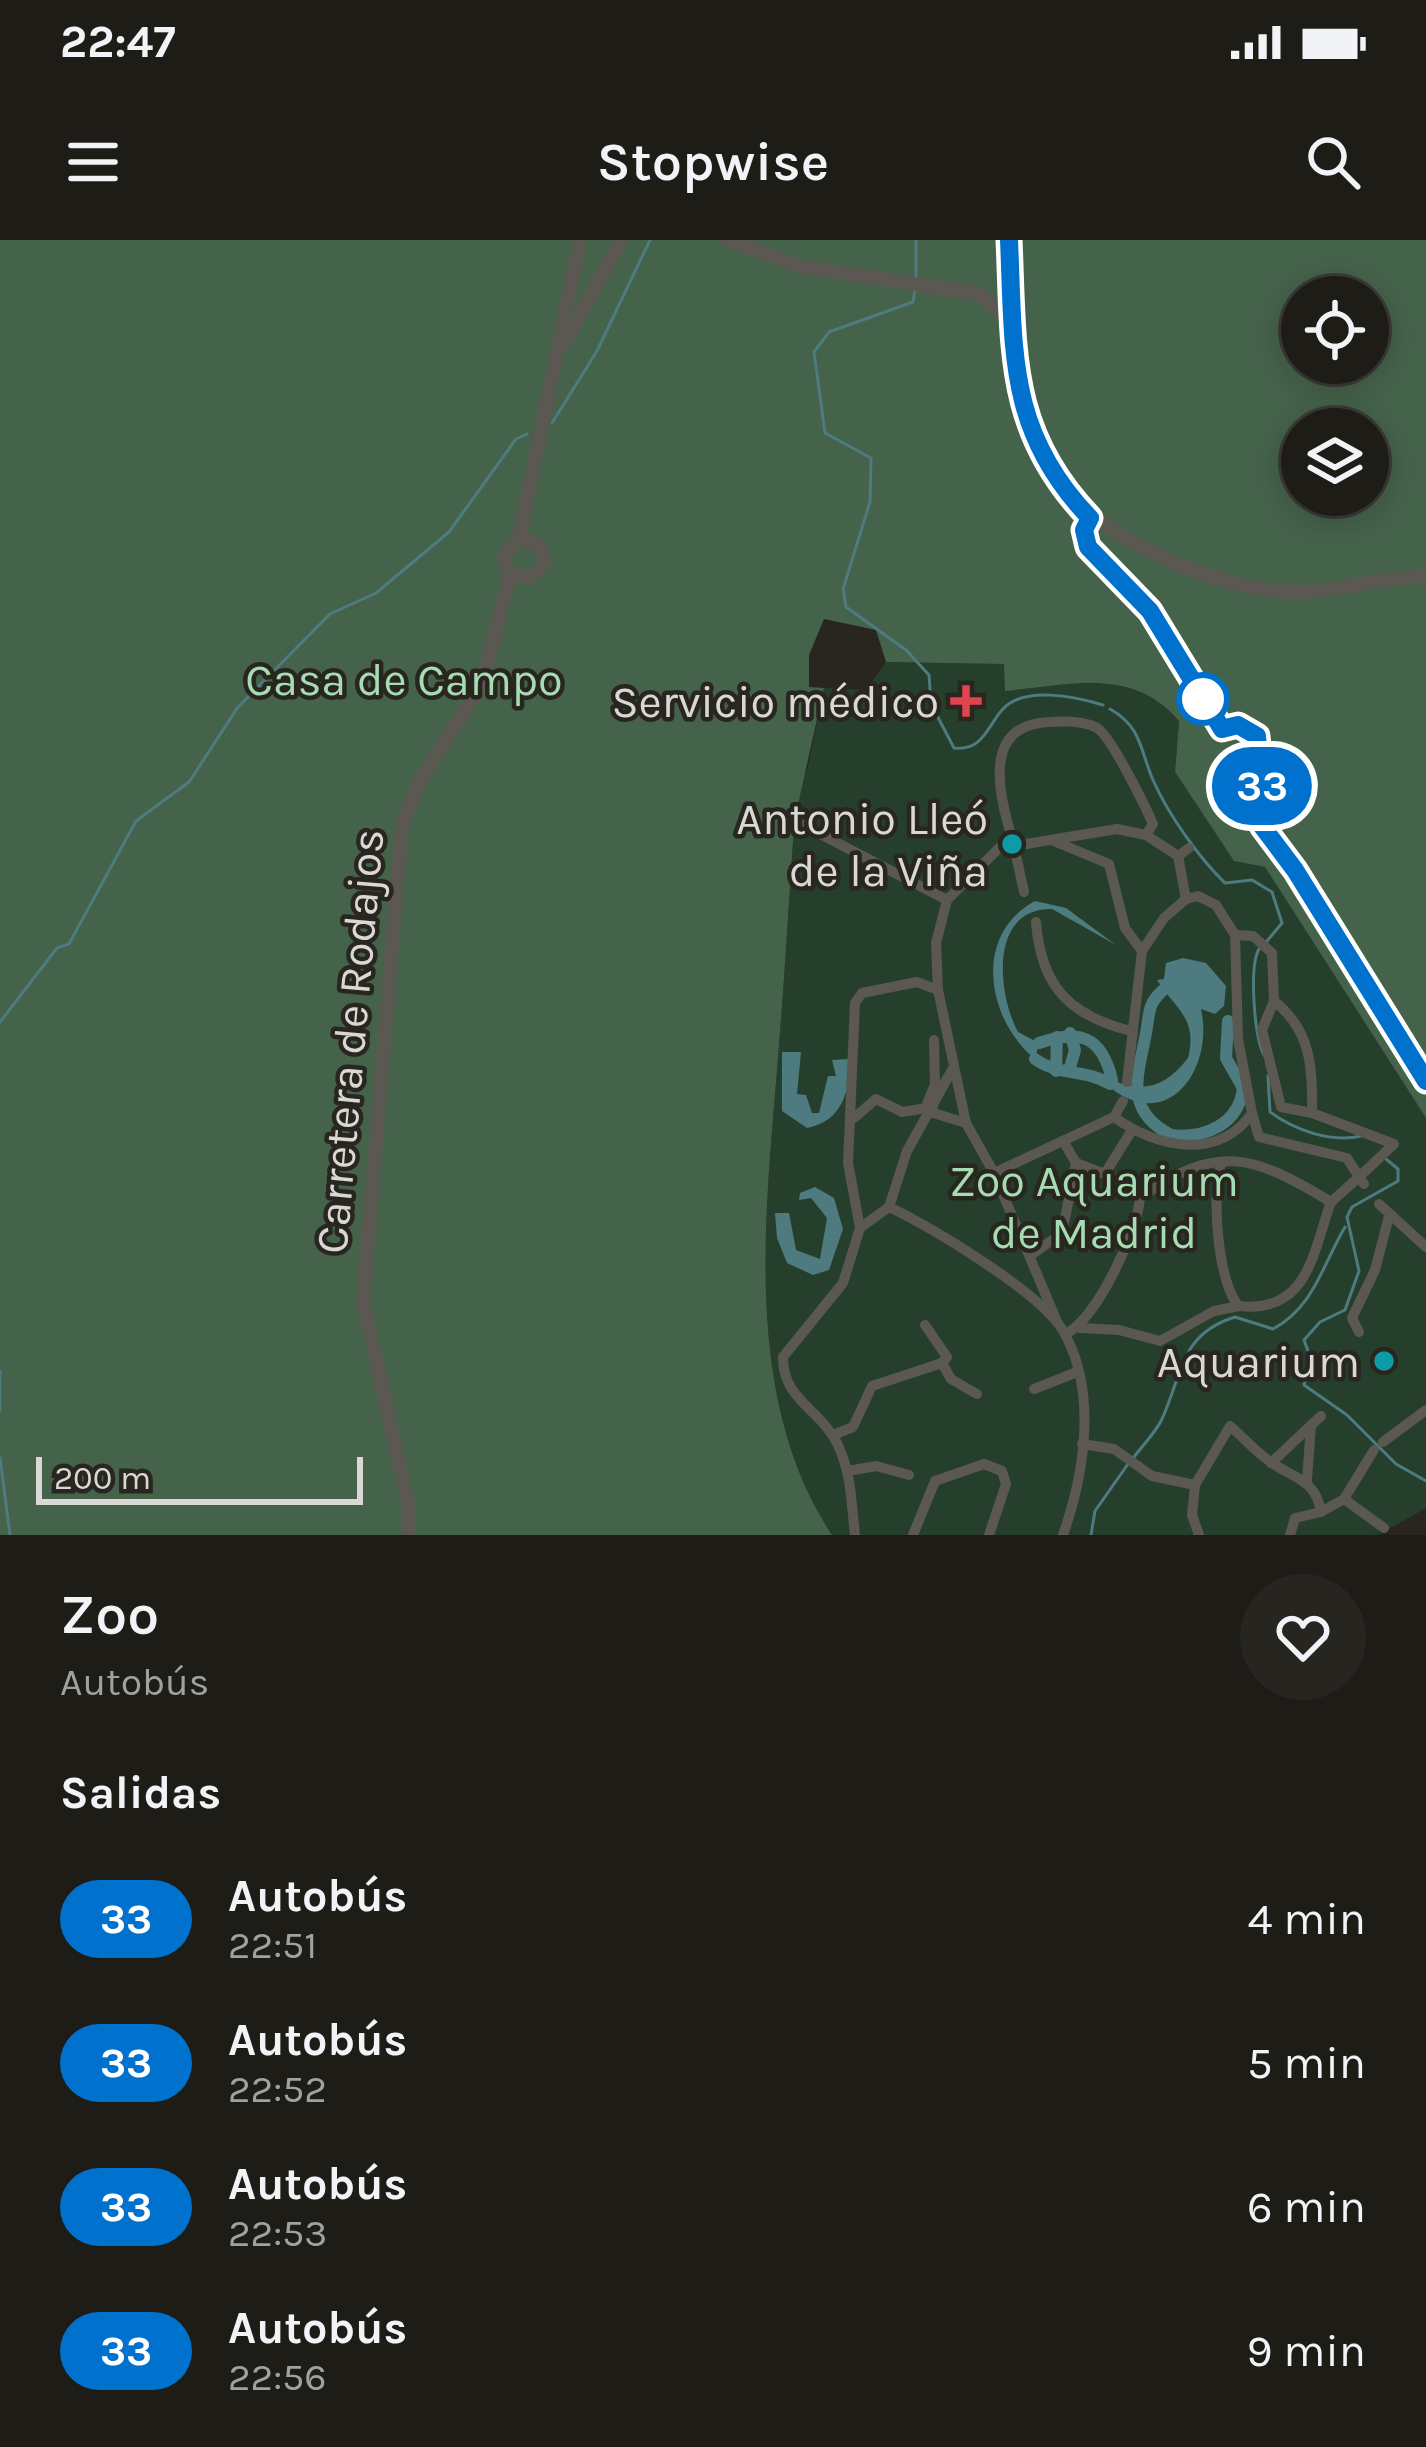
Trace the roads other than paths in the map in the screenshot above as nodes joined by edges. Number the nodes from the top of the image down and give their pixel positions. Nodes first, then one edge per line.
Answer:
1 (580, 240) edge
2 (621, 240) edge
3 (727, 240) edge
4 (1009, 240) edge
5 (1010, 269) junction
6 (1011, 295) junction
7 (984, 296) junction
8 (1013, 327) junction
9 (555, 364) junction
10 (519, 538) junction
11 (1426, 572) edge
12 (510, 574) junction
13 (801, 824) dead end
14 (1145, 836) junction
15 (1054, 841) junction
16 (1014, 846) junction
17 (1024, 892) dead end
18 (1186, 899) junction
19 (946, 900) junction
20 (1036, 922) dead end
21 (1235, 935) junction
22 (1142, 951) junction
23 (935, 963) junction
24 (916, 982) junction
25 (938, 990) junction
26 (1274, 1000) junction
27 (1131, 1031) junction
28 (934, 1040) dead end
29 (952, 1069) junction
30 (1127, 1082) dead end
31 (1123, 1101) dead end
32 (930, 1108) junction
33 (1252, 1113) junction
34 (1312, 1113) junction
35 (1114, 1117) junction
36 (852, 1121) junction
37 (965, 1123) junction
38 (1132, 1130) junction
39 (1259, 1137) junction
40 (1065, 1144) junction
41 (1240, 1158) junction
42 (1076, 1163) junction
43 (1221, 1165) junction
44 (1106, 1172) junction
45 (994, 1174) junction
46 (1361, 1180) junction
47 (1140, 1198) junction
48 (1331, 1202) junction
49 (1379, 1204) dead end
50 (889, 1208) junction
51 (1389, 1216) junction
52 (860, 1228) junction
53 (1426, 1247) edge
54 (1031, 1255) junction
55 (1239, 1306) junction
56 (925, 1324) dead end
57 (1061, 1328) junction
58 (1080, 1328) junction
59 (1360, 1332) dead end
60 (942, 1363) junction
61 (1077, 1372) junction
62 (1034, 1389) dead end
63 (976, 1394) dead end
64 (1426, 1410) edge
65 (833, 1435) junction
66 (1082, 1444) junction
67 (1271, 1463) junction
68 (848, 1471) junction
69 (922, 1478) junction
70 (1307, 1480) junction
71 (1196, 1485) junction
72 (1344, 1499) junction
73 (1321, 1512) junction
74 (1384, 1528) dead end
75 (409, 1535) edge
76 (855, 1535) edge
77 (913, 1535) edge
78 (989, 1535) edge
79 (1063, 1535) edge
80 (1199, 1535) edge
81 (1290, 1535) edge

1 - 9 street
2 - 9 street
3 - 7 street
4 - 5 street
5 - 6 street
5 - 7 street
6 - 7 street
6 - 8 street
7 - 8 street
8 - 11 street
9 - 10 street
10 - 12 street
10 - 12 street
12 - 75 street, Carretera de Rodajos
13 - 19 street
14 - 15 street
14 - 16 street
14 - 18 street
15 - 16 street
15 - 22 street
16 - 17 street
16 - 19 street
18 - 21 street
18 - 22 street
19 - 23 street
20 - 27 street
21 - 26 street
21 - 33 street
22 - 27 street
23 - 24 street
23 - 25 street
24 - 25 street
24 - 36 street
25 - 29 street
26 - 34 street
26 - 34 street
27 - 30 street
28 - 32 street
29 - 32 street
29 - 37 street
31 - 35 street
32 - 36 street
32 - 37 street
32 - 50 street
33 - 38 street
33 - 39 street
34 - 46 street
35 - 38 street
35 - 40 street
36 - 52 street
37 - 45 street
38 - 44 street
39 - 41 street
39 - 46 street
40 - 42 street
40 - 45 street
41 - 43 street
41 - 48 street
42 - 44 street
42 - 54 street
43 - 47 street
43 - 55 street
44 - 47 street
45 - 54 street
46 - 48 street
47 - 58 street
48 - 55 street
49 - 51 street
50 - 52 street
50 - 57 street
51 - 53 street
51 - 59 street
52 - 65 street
54 - 57 street
55 - 58 street
56 - 60 street
57 - 58 street
57 - 61 street
60 - 63 street
60 - 65 street
61 - 62 street
61 - 66 street
64 - 72 street
65 - 68 street
66 - 71 street
66 - 79 street
67 - 70 street
67 - 70 street
67 - 71 street
68 - 69 street
68 - 76 street
69 - 77 street
69 - 78 street
70 - 73 street
71 - 80 street
72 - 73 street
72 - 74 street
73 - 81 street

